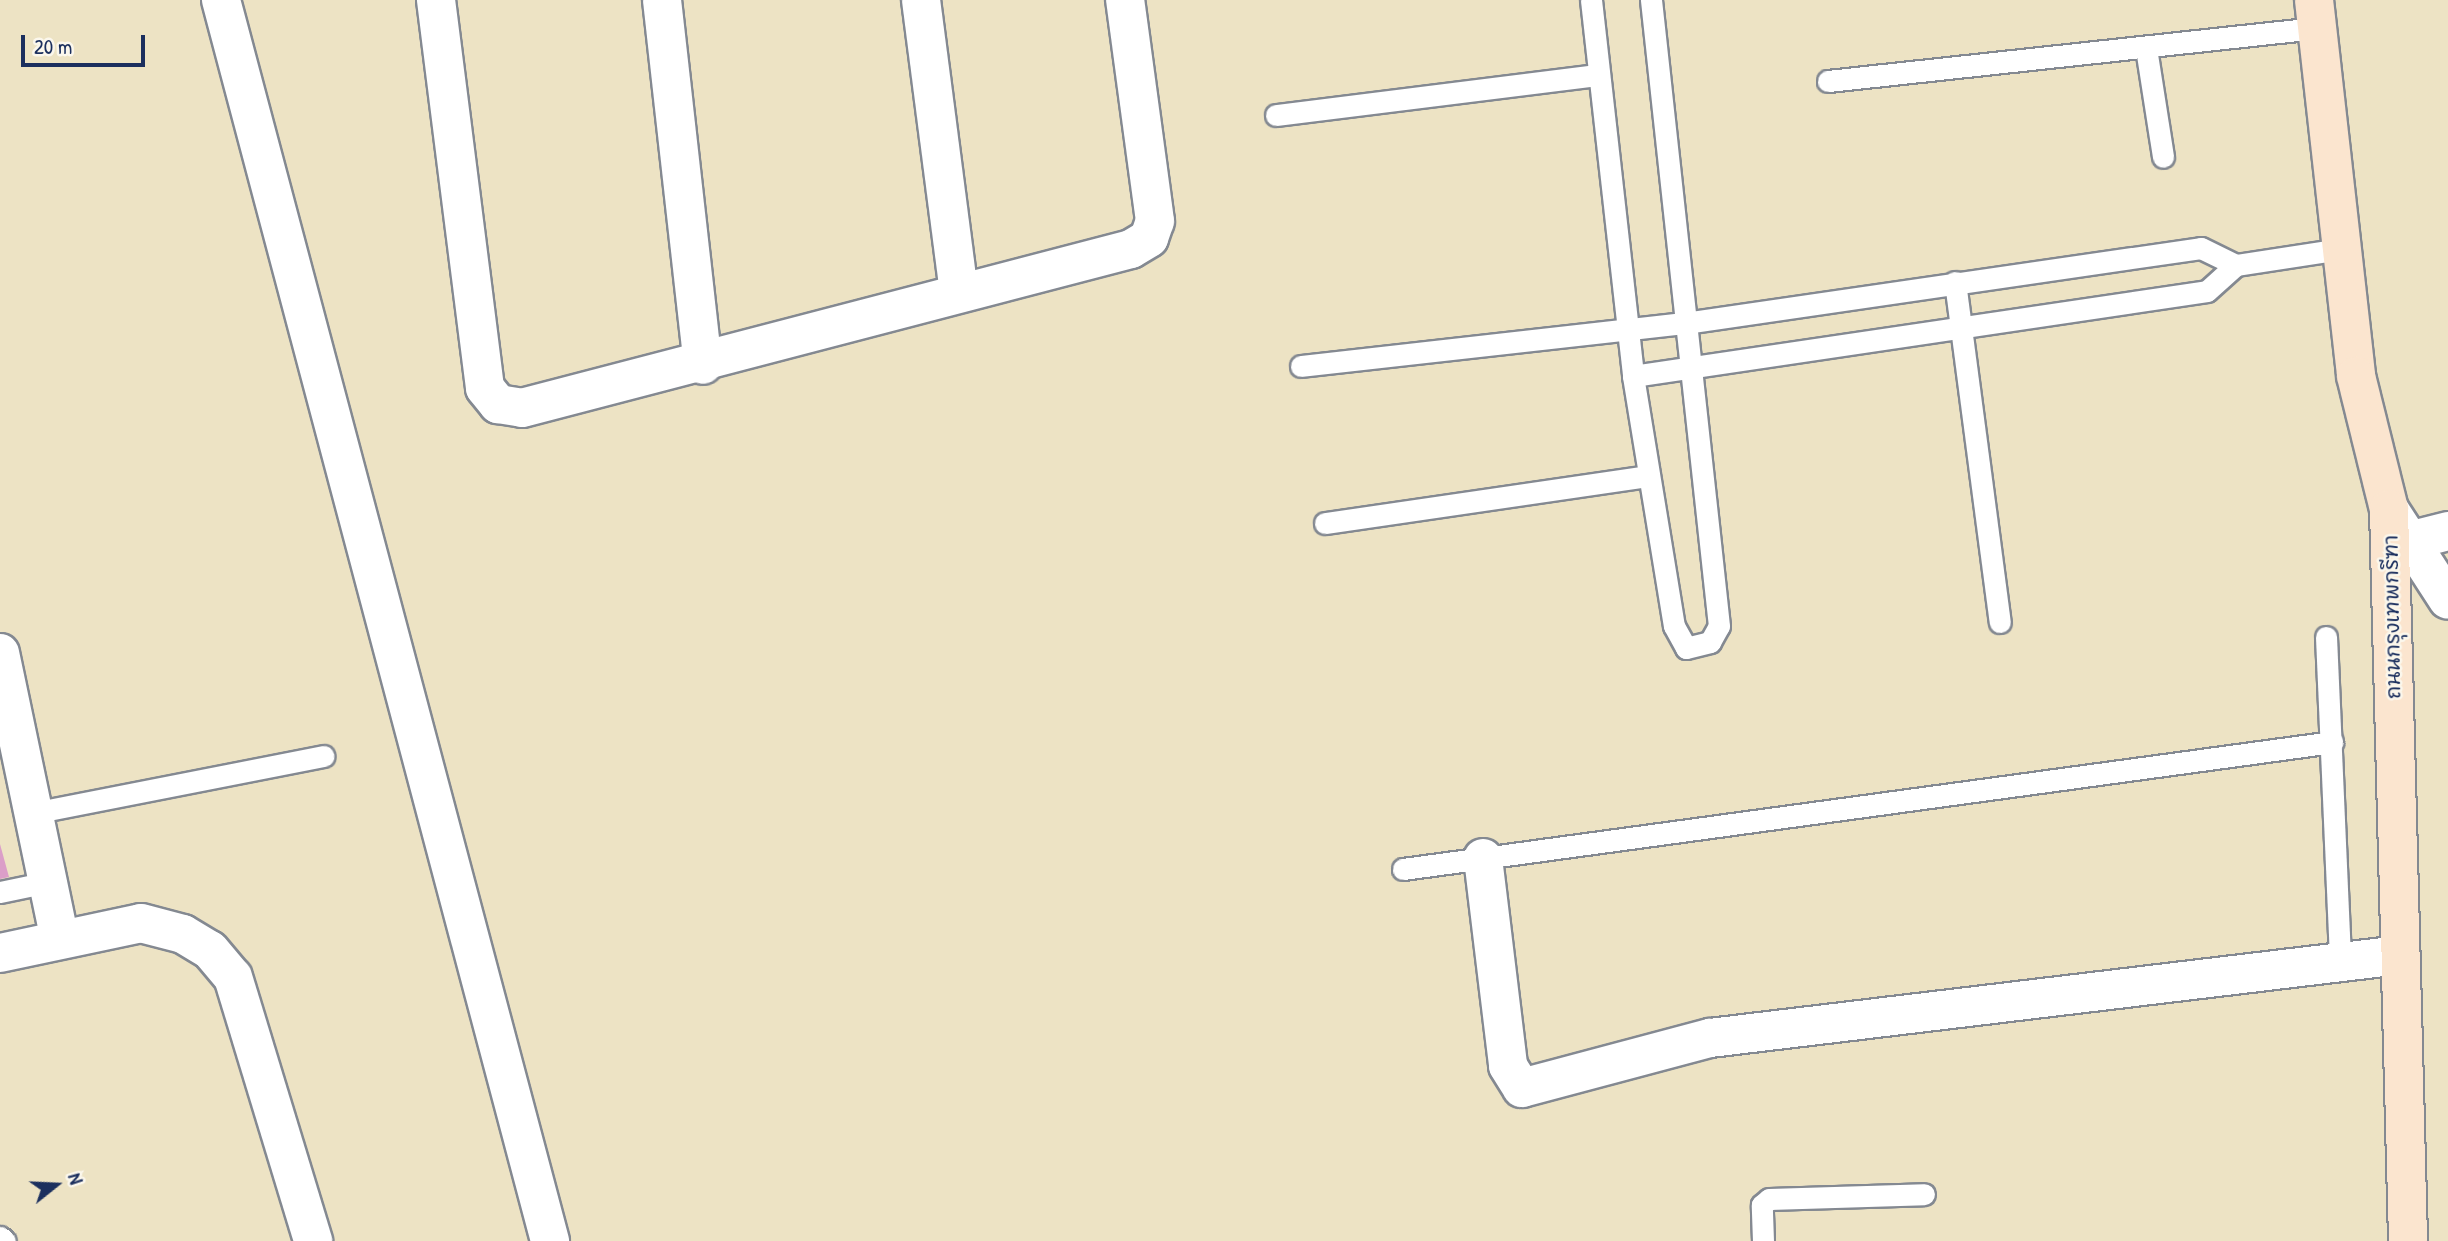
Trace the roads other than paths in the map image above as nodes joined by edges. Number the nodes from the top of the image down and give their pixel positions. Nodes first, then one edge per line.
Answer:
1 (221, 0) edge
2 (436, 0) edge
3 (662, 0) edge
4 (921, 0) edge
5 (1125, 0) edge
6 (1591, 0) edge
7 (1651, 0) edge
8 (2316, 14) edge
9 (2146, 48) junction
10 (1600, 75) junction
11 (1828, 81) dead end
12 (1276, 115) dead end
13 (2163, 157) dead end
14 (2341, 249) junction
15 (2236, 265) junction
16 (1955, 282) junction
17 (959, 291) junction
18 (1685, 323) junction
19 (1628, 330) junction
20 (1964, 331) junction
21 (703, 365) junction
22 (1301, 366) dead end
23 (1690, 368) junction
24 (1633, 376) junction
25 (1649, 477) junction
26 (2389, 509) junction
27 (1325, 523) dead end
28 (2448, 531) edge
29 (2409, 541) junction
30 (2444, 590) edge
31 (2000, 622) dead end
32 (2326, 637) dead end
33 (0, 653) edge
34 (2332, 742) junction
35 (323, 756) dead end
36 (33, 813) junction
37 (1483, 858) junction
38 (1403, 869) dead end
39 (48, 882) junction
40 (0, 892) edge
41 (60, 939) junction
42 (0, 953) edge
43 (2400, 955) junction
44 (2340, 961) junction
45 (1923, 1194) dead end
46 (0, 1237) edge
47 (5, 1241) edge
48 (313, 1241) edge
49 (550, 1241) edge
50 (1763, 1241) edge
51 (2408, 1241) edge

1 - 49 street
2 - 21 street
3 - 21 street
4 - 17 street
5 - 17 street
6 - 10 lane
7 - 18 lane
8 - 9 lane
8 - 14 main road, ถนนกรุงเทพกรีฑา
9 - 11 lane
9 - 13 lane
10 - 12 lane
10 - 19 lane
14 - 15 lane
14 - 26 main road, ถนนกรุงเทพกรีฑา
15 - 16 lane
15 - 20 lane
16 - 18 lane
16 - 20 lane
17 - 21 street
18 - 19 lane
18 - 23 lane
19 - 22 lane
19 - 24 lane
20 - 23 lane
20 - 31 lane
23 - 24 lane
23 - 25 lane
24 - 25 lane
25 - 27 lane
26 - 29 street
26 - 43 main road, ถนนกรุงเทพกรีฑา
28 - 29 street
29 - 30 street
32 - 34 lane
33 - 36 street
34 - 37 lane
34 - 44 lane
35 - 36 lane
36 - 39 street
37 - 38 lane
37 - 44 street
39 - 40 lane
39 - 41 street
41 - 42 street
41 - 48 street
43 - 44 street
43 - 51 main road, ถนนกรุงเทพกรีฑา
45 - 50 lane
46 - 47 lane

